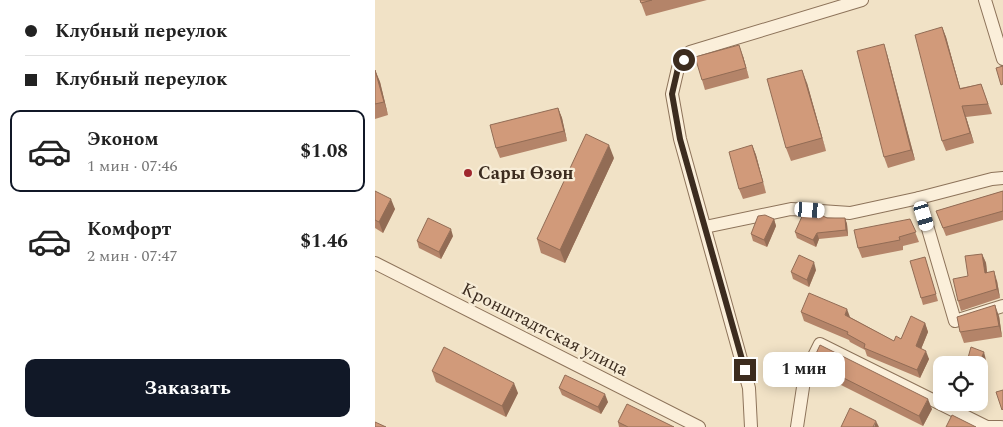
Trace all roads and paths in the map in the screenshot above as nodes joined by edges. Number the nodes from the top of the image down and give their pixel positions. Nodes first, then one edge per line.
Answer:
1 (862, 0) edge
2 (985, 0) edge
3 (1003, 59) edge
4 (1003, 178) edge
5 (919, 198) junction
6 (705, 227) junction
7 (375, 263) edge
8 (1003, 306) edge
9 (699, 427) edge
10 (751, 427) edge
11 (797, 427) edge
12 (1001, 427) edge

1 - 6 street
2 - 3 street
4 - 5 street
5 - 6 street
5 - 8 street
6 - 10 street
7 - 9 street, Кронштадтская улица
11 - 12 street

